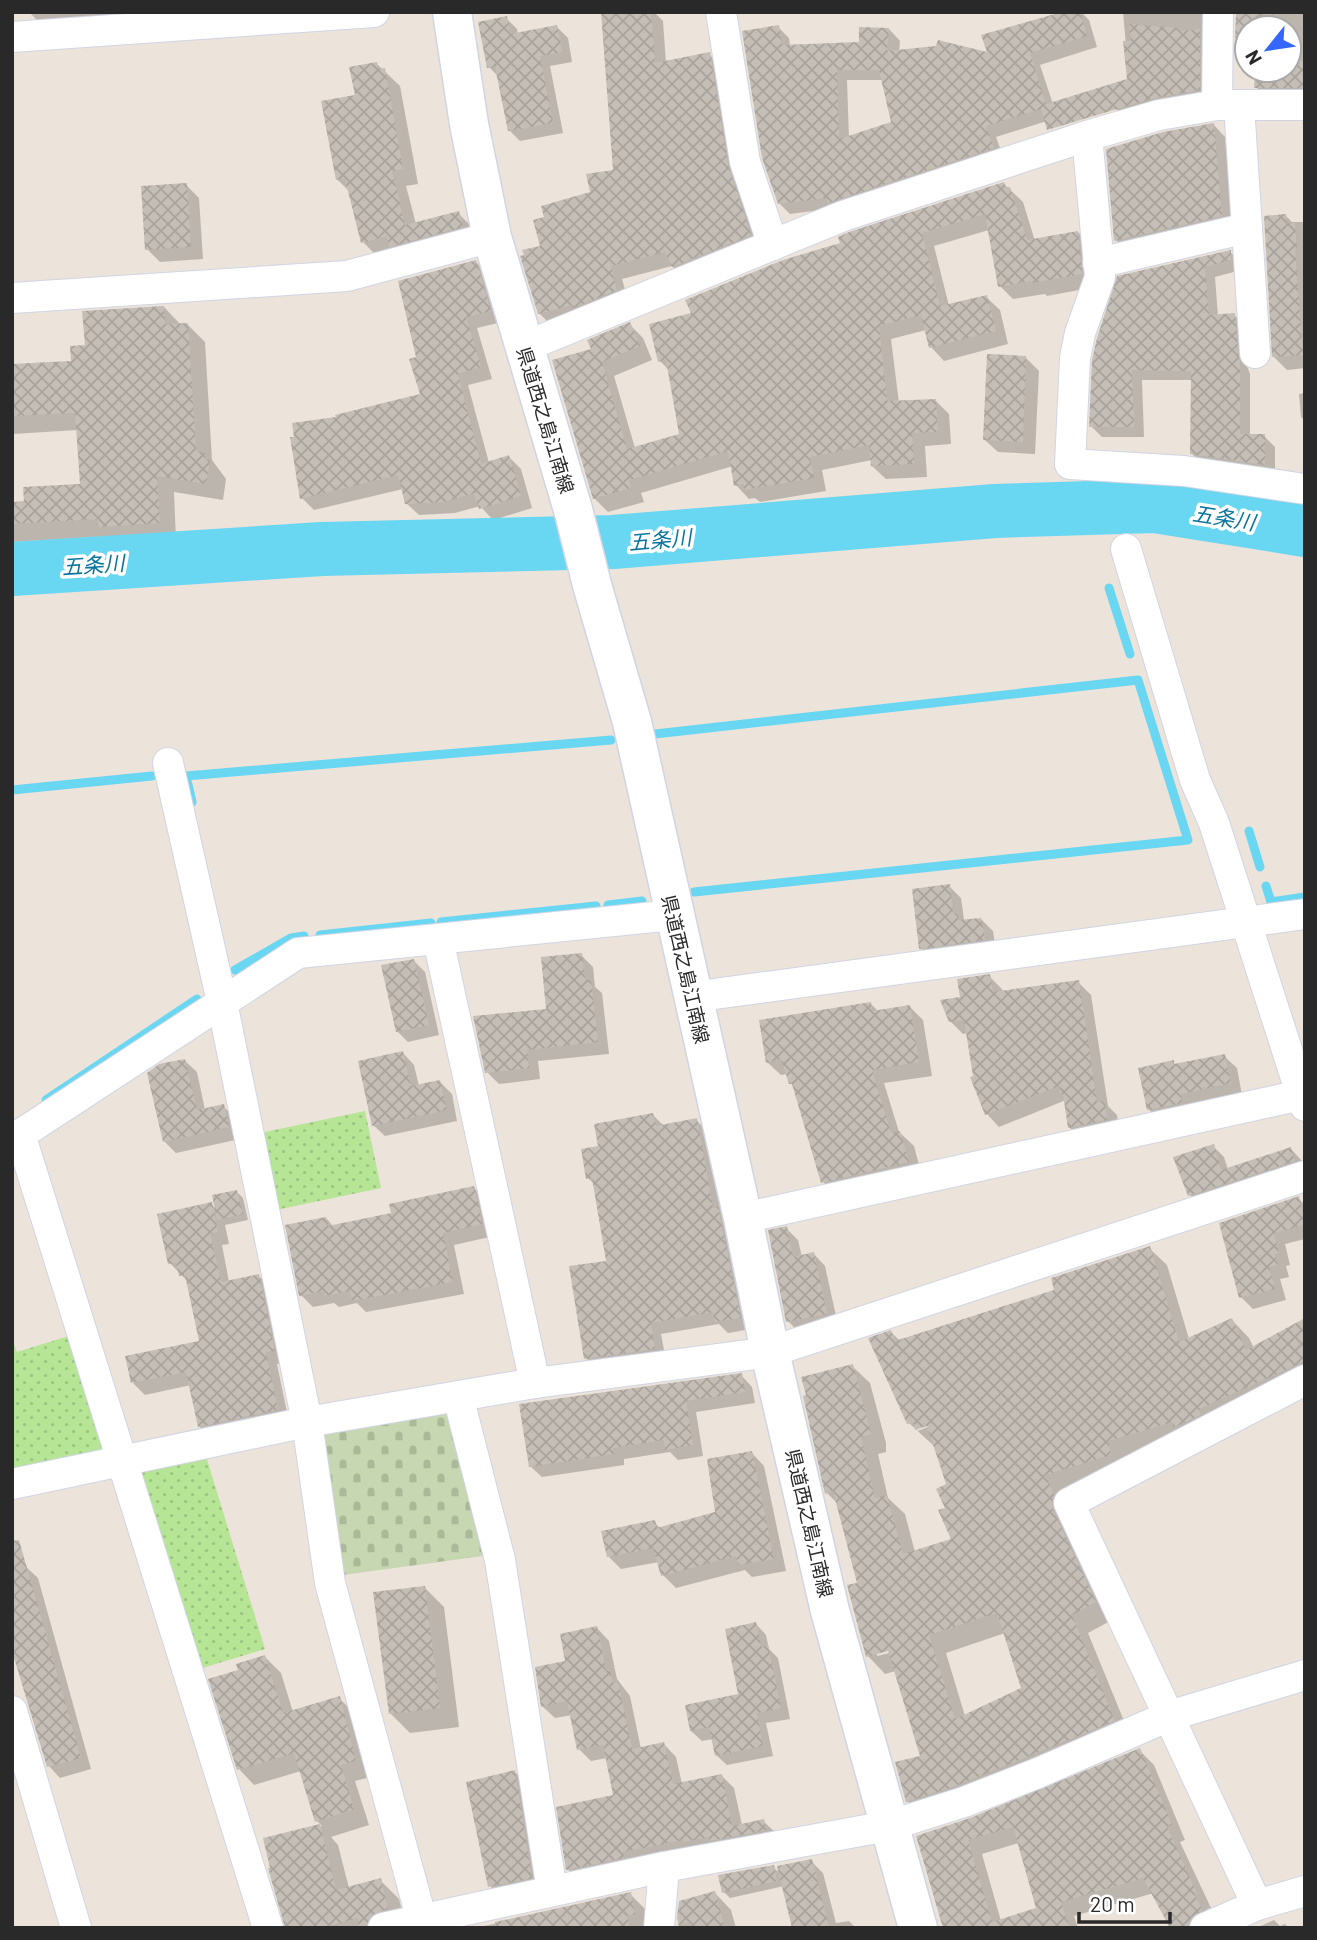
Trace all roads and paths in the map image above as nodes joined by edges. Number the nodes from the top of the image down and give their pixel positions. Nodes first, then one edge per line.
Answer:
1 (374, 12) edge
2 (452, 12) edge
3 (721, 12) edge
4 (1217, 12) edge
5 (12, 37) edge
6 (1228, 105) junction
7 (1305, 105) edge
8 (1087, 136) junction
9 (1247, 228) junction
10 (492, 237) junction
11 (773, 245) junction
12 (1098, 263) junction
13 (12, 298) edge
14 (524, 347) junction
15 (1255, 353) dead end
16 (1305, 489) edge
17 (1126, 549) dead end
18 (169, 763) dead end
19 (1305, 914) edge
20 (674, 915) junction
21 (1245, 922) junction
22 (438, 939) junction
23 (692, 997) junction
24 (222, 1002) junction
25 (1303, 1101) edge
26 (16, 1137) edge
27 (1305, 1176) edge
28 (743, 1217) junction
29 (770, 1352) junction
30 (1305, 1380) edge
31 (535, 1383) junction
32 (458, 1396) junction
33 (307, 1422) junction
34 (122, 1461) junction
35 (12, 1484) edge
36 (1305, 1675) edge
37 (12, 1711) edge
38 (1169, 1716) junction
39 (888, 1826) junction
40 (664, 1867) junction
41 (552, 1891) junction
42 (1305, 1891) edge
43 (1257, 1905) junction
44 (423, 1923) edge
45 (76, 1928) edge
46 (268, 1928) edge
47 (383, 1928) edge
48 (659, 1928) edge
49 (918, 1928) edge
50 (1206, 1928) edge

1 - 5 street
2 - 10 main road, 県道西之島江南線
3 - 11 street
4 - 6 street
6 - 7 street
6 - 8 street
6 - 9 street
8 - 11 street
8 - 12 street
9 - 12 street
9 - 15 street
10 - 13 street
10 - 14 main road, 県道西之島江南線
11 - 14 street
12 - 16 street
14 - 20 main road, 県道西之島江南線
17 - 21 street
18 - 24 street
19 - 21 street
20 - 22 street
20 - 23 main road, 県道西之島江南線
21 - 23 street
21 - 25 street
22 - 24 street
22 - 31 street
23 - 28 main road, 県道西之島江南線
24 - 26 street
24 - 33 street
25 - 28 street
26 - 34 street
27 - 29 street
28 - 29 main road, 県道西之島江南線
29 - 31 street
29 - 39 main road, 県道西之島江南線
30 - 38 street
31 - 32 street
32 - 33 street
32 - 41 street
33 - 34 street
33 - 44 street
34 - 35 street
34 - 46 street
36 - 38 street
37 - 45 street
38 - 39 street
38 - 43 street
39 - 40 street
39 - 49 main road, 県道西之島江南線
40 - 41 street
40 - 48 street
41 - 44 street
42 - 43 street
43 - 50 street
44 - 47 street

